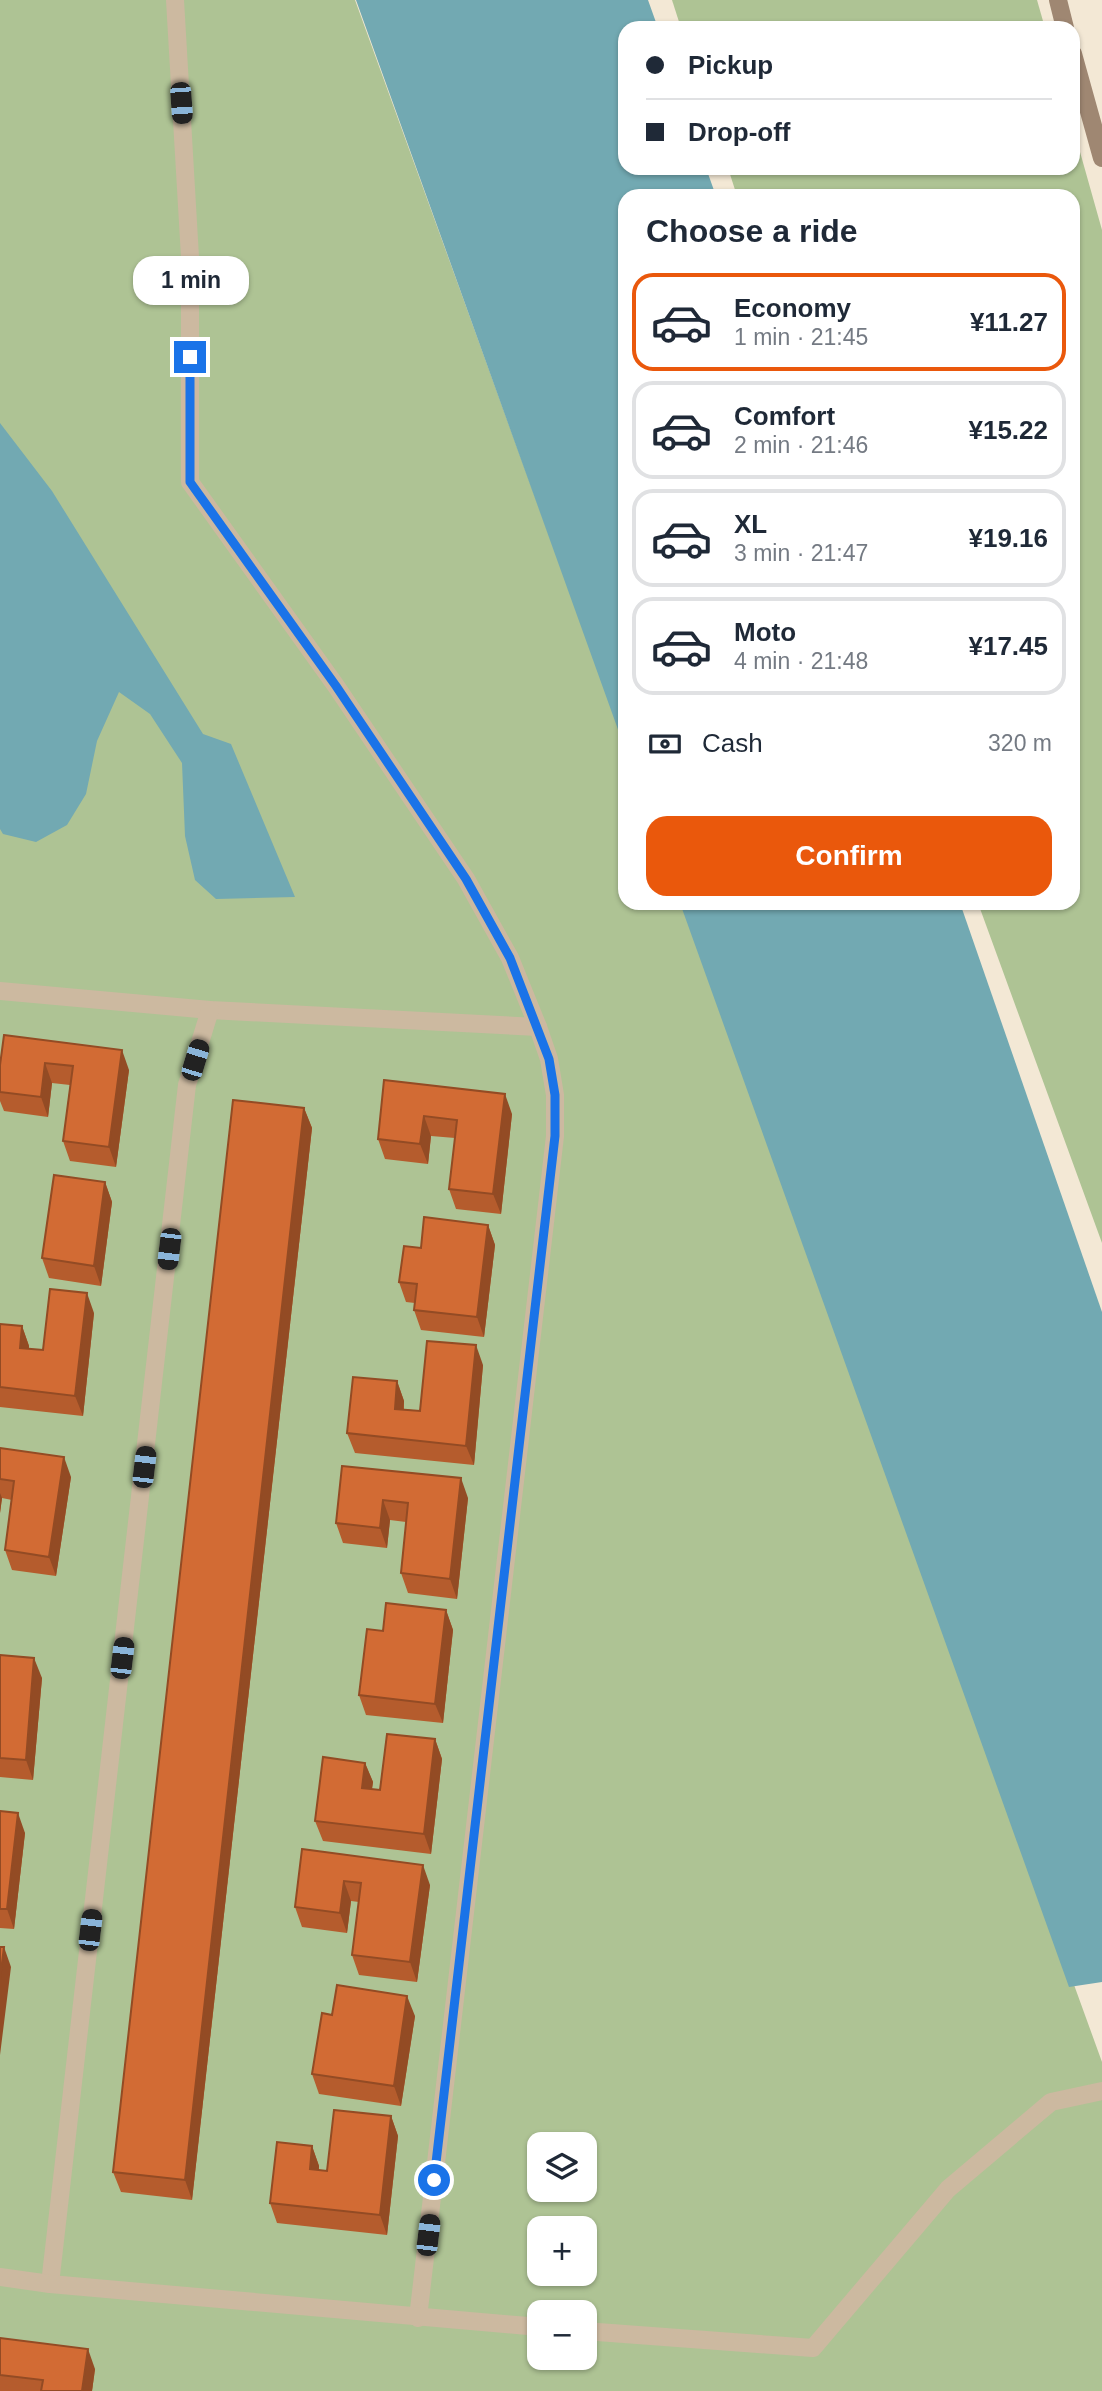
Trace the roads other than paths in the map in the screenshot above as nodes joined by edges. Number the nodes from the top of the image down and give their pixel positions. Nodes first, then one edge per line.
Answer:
1 (175, 0) edge
2 (1058, 0) edge
3 (1063, 21) edge
4 (1080, 79) edge
5 (1102, 158) edge
6 (0, 991) edge
7 (210, 1010) junction
8 (538, 1027) junction
9 (1102, 2091) edge
10 (0, 2277) edge
11 (50, 2284) junction
12 (418, 2318) junction
13 (527, 2326) edge
14 (597, 2332) edge

1 - 8 street
2 - 3 main road
4 - 5 main road
6 - 7 street
7 - 8 street
7 - 11 street
8 - 12 street
9 - 14 street
10 - 11 street
11 - 12 street
12 - 13 street

